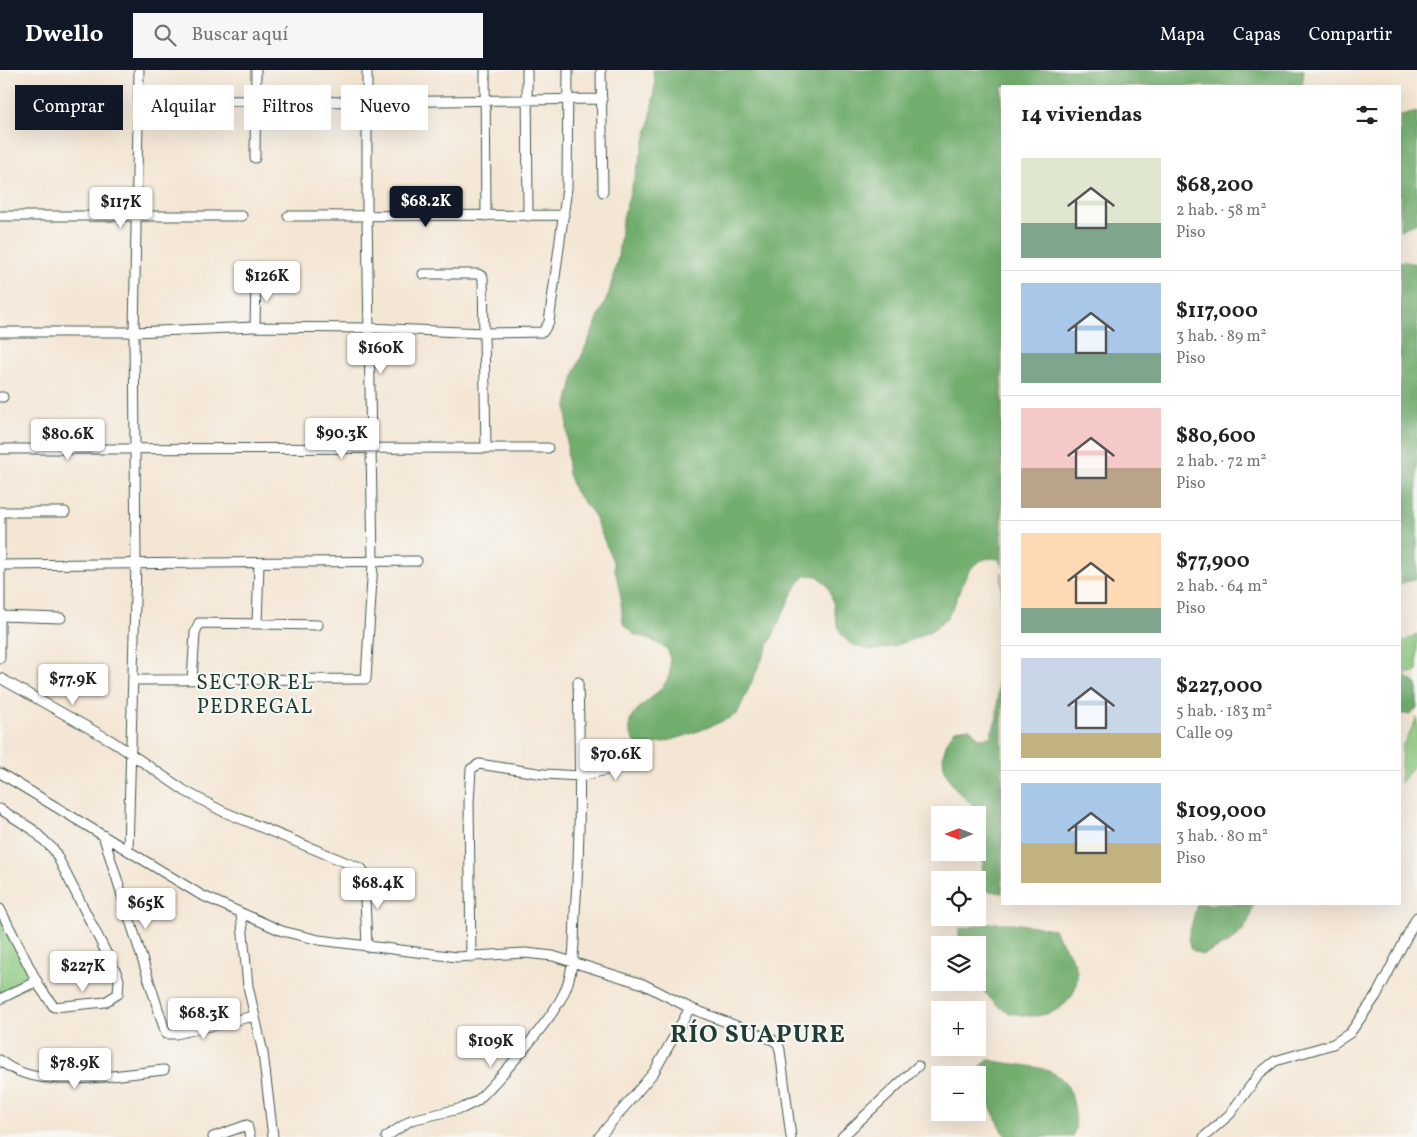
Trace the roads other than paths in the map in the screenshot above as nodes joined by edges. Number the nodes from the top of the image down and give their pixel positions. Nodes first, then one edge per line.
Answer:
1 (139, 70) edge
2 (256, 70) edge
3 (367, 70) edge
4 (485, 70) edge
5 (527, 70) edge
6 (568, 70) edge
7 (601, 70) edge
8 (139, 85) edge
9 (256, 85) edge
10 (367, 85) edge
11 (568, 99) junction
12 (602, 99) junction
13 (486, 100) junction
14 (527, 100) junction
15 (428, 101) edge
16 (139, 130) edge
17 (255, 130) edge
18 (367, 130) edge
19 (255, 158) dead end
20 (603, 192) dead end
21 (0, 216) edge
22 (242, 216) dead end
23 (288, 216) dead end
24 (367, 216) junction
25 (486, 216) junction
26 (528, 216) junction
27 (564, 216) junction
28 (138, 217) junction
29 (423, 274) dead end
30 (256, 278) dead end
31 (255, 328) junction
32 (368, 328) junction
33 (0, 332) edge
34 (134, 332) junction
35 (484, 333) junction
36 (136, 448) junction
37 (371, 448) junction
38 (486, 448) junction
39 (548, 448) dead end
40 (0, 449) edge
41 (0, 512) edge
42 (65, 512) dead end
43 (417, 561) dead end
44 (373, 562) junction
45 (260, 564) junction
46 (0, 565) edge
47 (136, 565) junction
48 (0, 616) edge
49 (61, 618) dead end
50 (257, 624) junction
51 (318, 626) dead end
52 (0, 658) edge
53 (0, 678) edge
54 (133, 680) junction
55 (192, 680) junction
56 (578, 682) dead end
57 (132, 755) junction
58 (647, 761) dead end
59 (0, 773) edge
60 (580, 776) junction
61 (0, 809) edge
62 (103, 835) junction
63 (128, 850) junction
64 (0, 909) edge
65 (241, 913) junction
66 (1417, 917) edge
67 (367, 946) junction
68 (472, 957) junction
69 (572, 962) junction
70 (36, 981) junction
71 (0, 999) edge
72 (690, 1008) junction
73 (254, 1016) junction
74 (0, 1060) edge
75 (918, 1066) dead end
76 (164, 1070) dead end
77 (391, 1136) edge
78 (213, 1137) edge
79 (250, 1137) edge
80 (273, 1137) edge
81 (599, 1137) edge
82 (791, 1137) edge
83 (842, 1137) edge
84 (1204, 1137) edge

1 - 8 street
2 - 9 street
3 - 10 street
4 - 13 street
5 - 14 street
6 - 11 street
7 - 12 street
11 - 12 street
11 - 14 street
11 - 27 street
12 - 20 street
13 - 14 street
13 - 15 street
13 - 25 street
14 - 26 street
16 - 28 street
17 - 19 street
18 - 24 street
21 - 28 street
22 - 28 street
23 - 24 street
24 - 25 street
24 - 32 street
25 - 26 street
26 - 27 street
27 - 35 street
28 - 34 street
29 - 35 street
30 - 31 street
31 - 32 street
31 - 34 street
32 - 35 street
32 - 37 street
33 - 34 street
34 - 36 street
35 - 38 street
36 - 37 street
36 - 40 street
36 - 47 street
37 - 38 street
37 - 44 street
38 - 39 street
41 - 42 street
41 - 46 street
43 - 44 street
44 - 45 street
44 - 55 street
45 - 47 street
45 - 50 street
46 - 47 street
46 - 48 street
47 - 54 street
48 - 49 street
48 - 52 street
50 - 51 street
50 - 55 street
53 - 57 street
54 - 55 street
54 - 57 street
56 - 60 street
57 - 63 street
57 - 67 street
58 - 60 street
59 - 62 street
60 - 68 street
60 - 69 street
61 - 70 street
62 - 63 street
62 - 73 street
63 - 65 street
64 - 70 street
65 - 67 street
65 - 73 street
66 - 84 street
67 - 68 street
68 - 69 street
69 - 72 street
69 - 77 street
70 - 71 street
72 - 81 street
72 - 82 street
73 - 80 street
74 - 76 street
75 - 83 street
78 - 79 street

